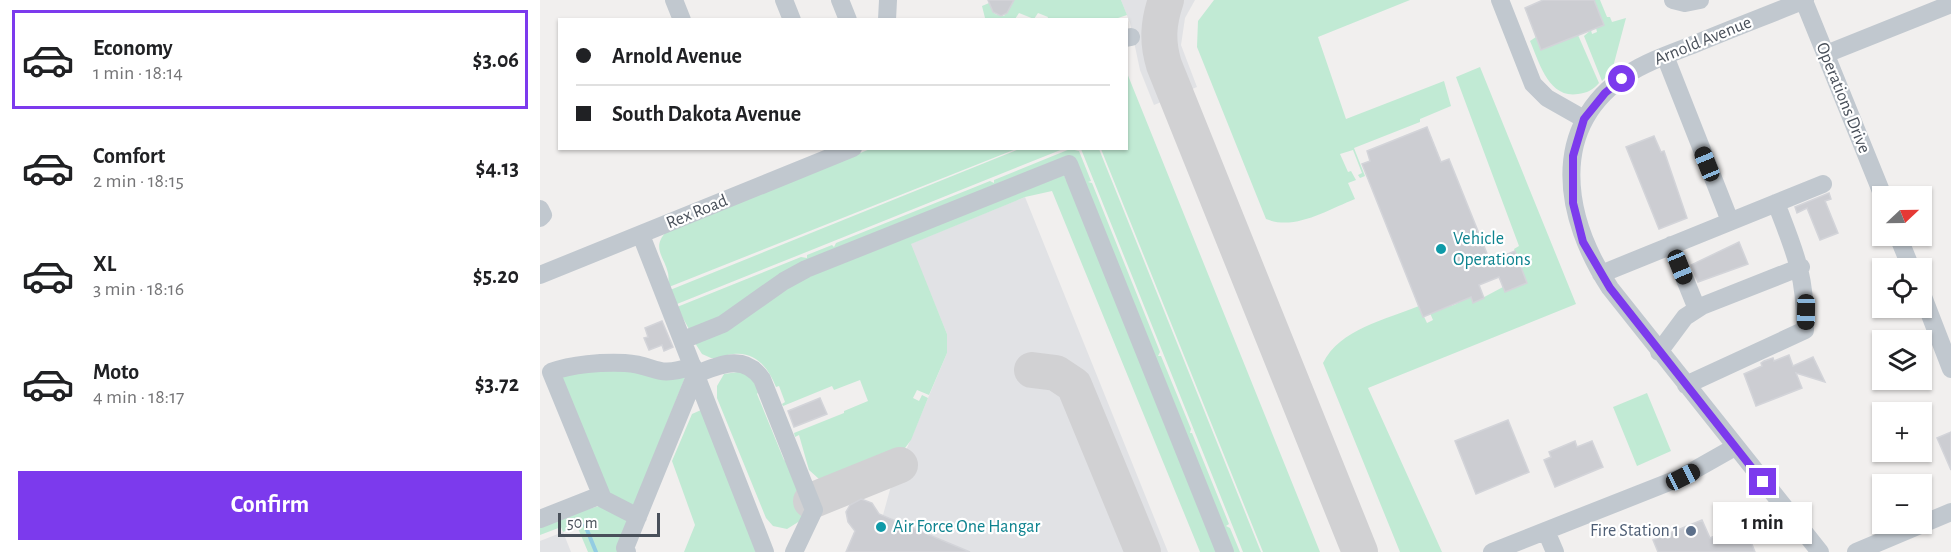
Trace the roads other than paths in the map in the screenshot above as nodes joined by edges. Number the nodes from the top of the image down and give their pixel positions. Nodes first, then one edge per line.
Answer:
1 (784, 0) edge
2 (840, 0) edge
3 (888, 0) edge
4 (1500, 0) edge
5 (1673, 0) edge
6 (1700, 0) edge
7 (1804, 0) edge
8 (676, 1) edge
9 (1951, 4) edge
10 (681, 18) edge
11 (791, 18) edge
12 (847, 18) edge
13 (887, 18) edge
14 (1826, 54) junction
15 (1665, 56) junction
16 (1584, 119) junction
17 (848, 150) edge
18 (1823, 184) dead end
19 (1878, 186) edge
20 (1776, 202) junction
21 (540, 209) edge
22 (540, 218) edge
23 (1730, 221) junction
24 (641, 235) junction
25 (1671, 245) junction
26 (1801, 267) junction
27 (1601, 274) junction
28 (540, 275) edge
29 (1932, 308) edge
30 (1697, 309) junction
31 (1943, 324) edge
32 (684, 340) junction
33 (1659, 352) junction
34 (1950, 362) edge
35 (694, 370) junction
36 (1686, 385) junction
37 (1735, 447) junction
38 (601, 495) junction
39 (1951, 512) edge
40 (638, 517) junction
41 (540, 519) edge
42 (1546, 531) junction
43 (627, 552) edge
44 (765, 552) edge
45 (794, 552) edge
46 (1225, 552) edge
47 (1492, 552) edge
48 (1555, 552) edge
49 (1820, 552) edge
50 (1856, 552) edge

1 - 11 street
2 - 12 street
3 - 13 street
4 - 16 street
5 - 6 street
7 - 14 street, Operations Drive
7 - 15 street, Arnold Avenue
8 - 10 street
9 - 14 street
14 - 19 street, Operations Drive
15 - 16 street, Arnold Avenue
15 - 23 street
16 - 27 street
17 - 24 street, Rex Road
18 - 20 street
20 - 23 street
20 - 26 street
21 - 22 street
23 - 25 street
24 - 28 street, Rex Road
24 - 32 street
25 - 27 street
25 - 30 street
26 - 30 street
26 - 36 street
27 - 33 street
29 - 31 street
30 - 33 street
31 - 34 street
32 - 35 street
32 - 46 street
33 - 36 street
35 - 38 street
35 - 40 street
35 - 44 street
35 - 45 street
36 - 37 street
37 - 42 street
37 - 49 street
38 - 40 street
38 - 41 street
39 - 50 street
40 - 43 street
42 - 47 street
42 - 48 street

